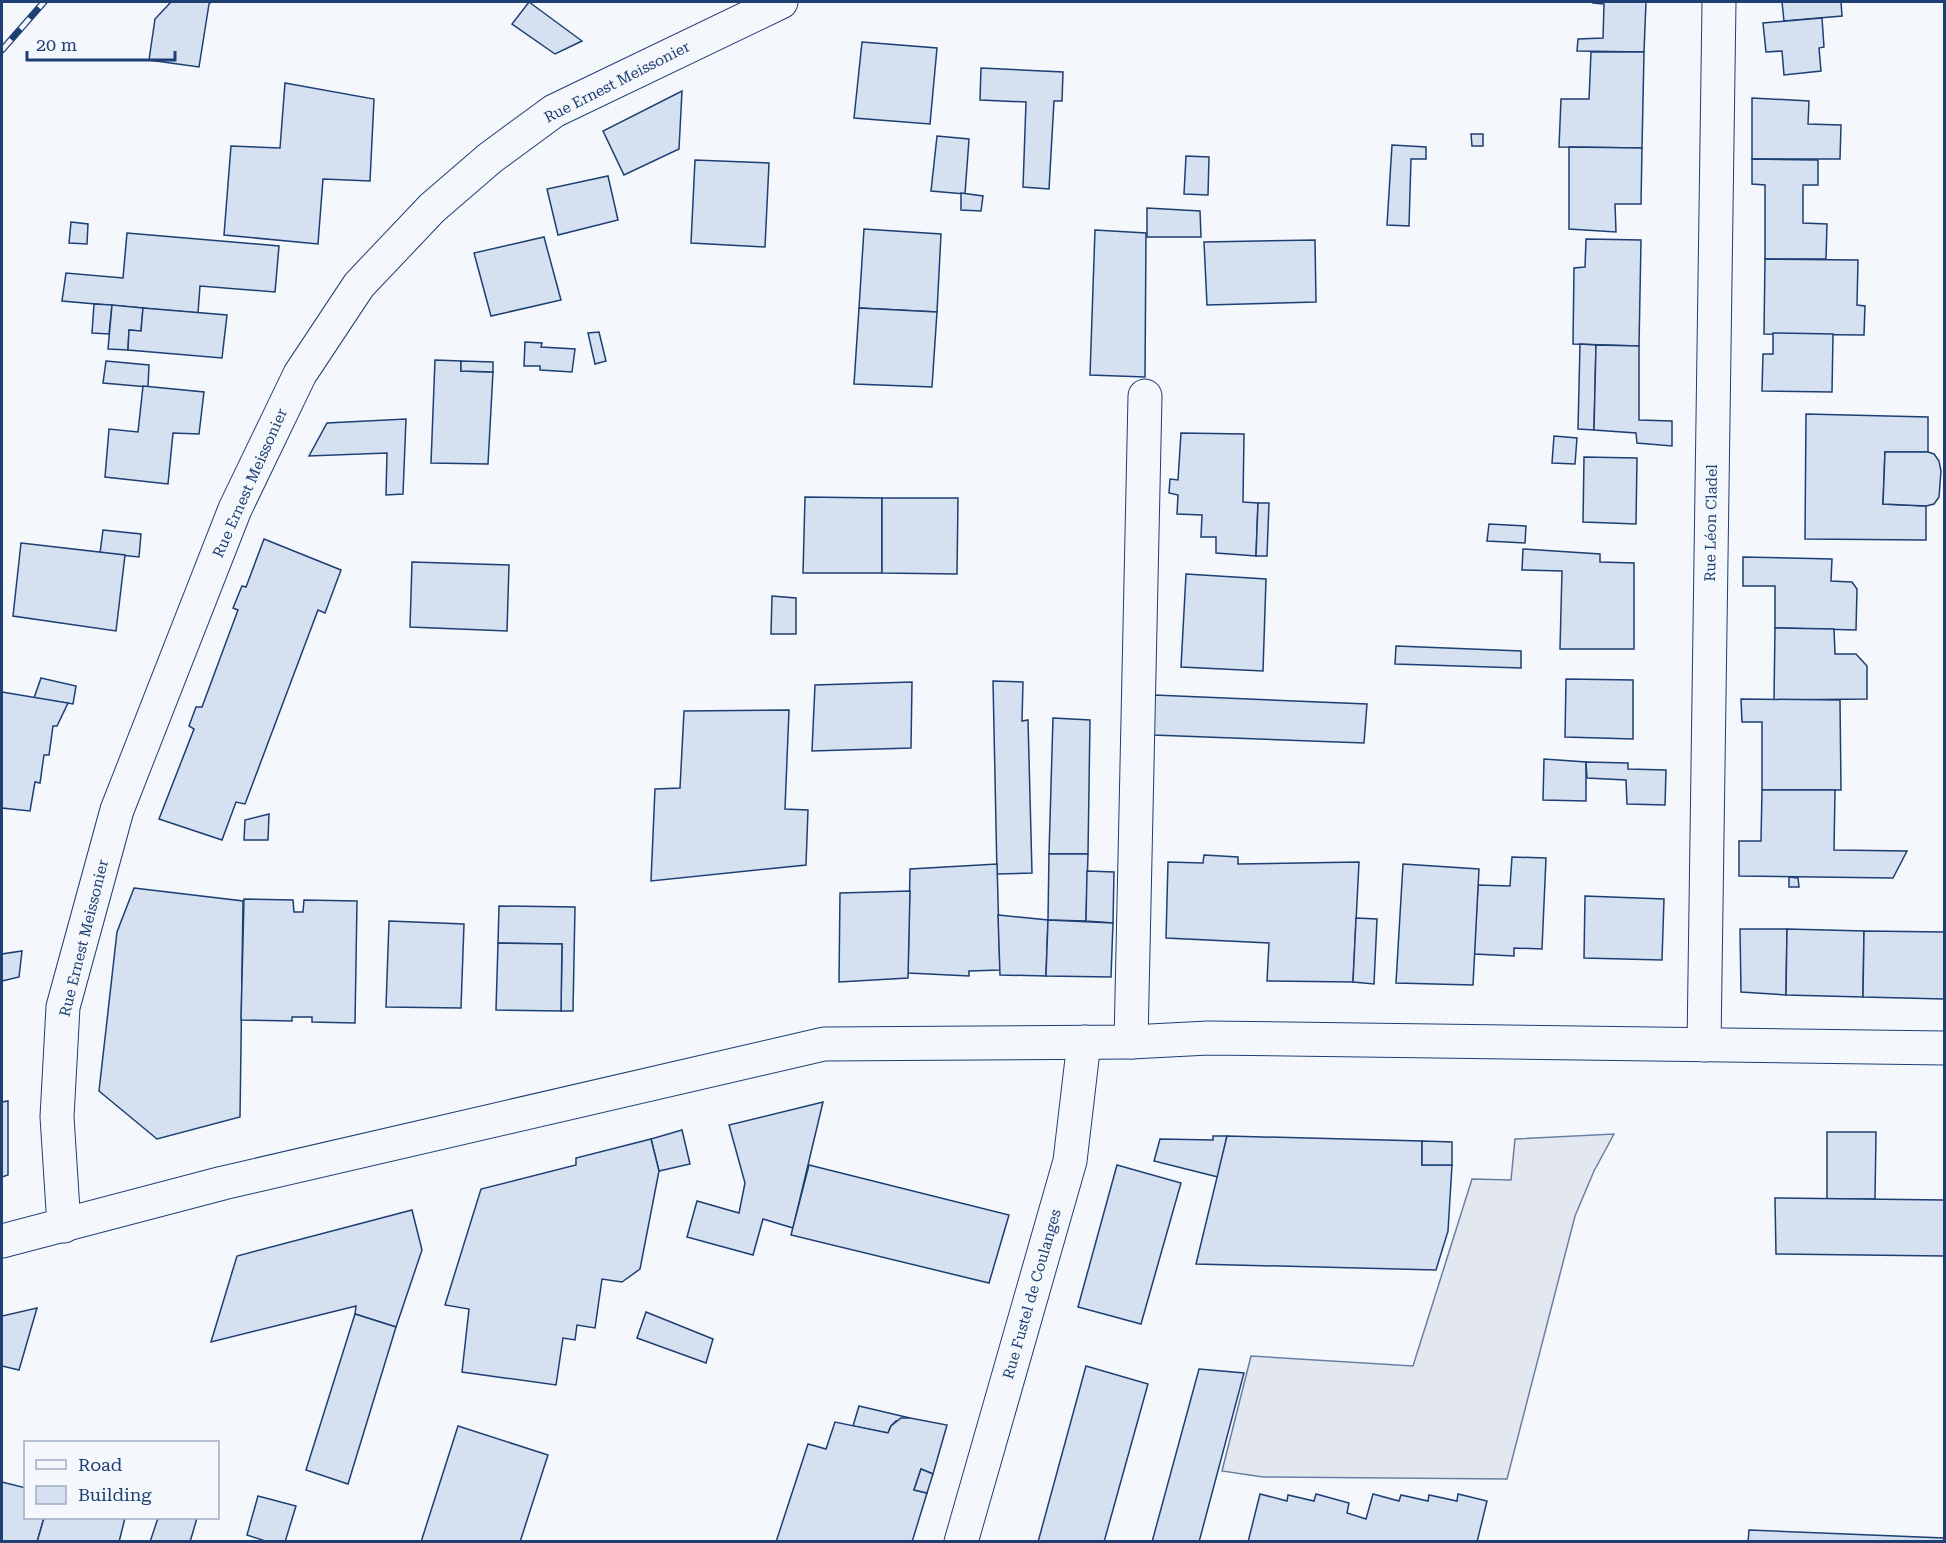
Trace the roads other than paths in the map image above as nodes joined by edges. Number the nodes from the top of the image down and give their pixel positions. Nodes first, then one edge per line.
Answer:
1 (781, 2) edge
2 (1719, 2) edge
3 (1145, 396) dead end
4 (1084, 1042) junction
5 (1131, 1042) junction
6 (1704, 1045) junction
7 (1944, 1048) edge
8 (63, 1226) junction
9 (2, 1241) edge
10 (961, 1542) edge

1 - 8 street, Rue Ernest Meissonier
2 - 6 street, Rue Léon Cladel
3 - 5 street
4 - 5 street
4 - 8 street
4 - 10 street, Rue Fustel de Coulanges
5 - 6 street
6 - 7 street
8 - 9 street

